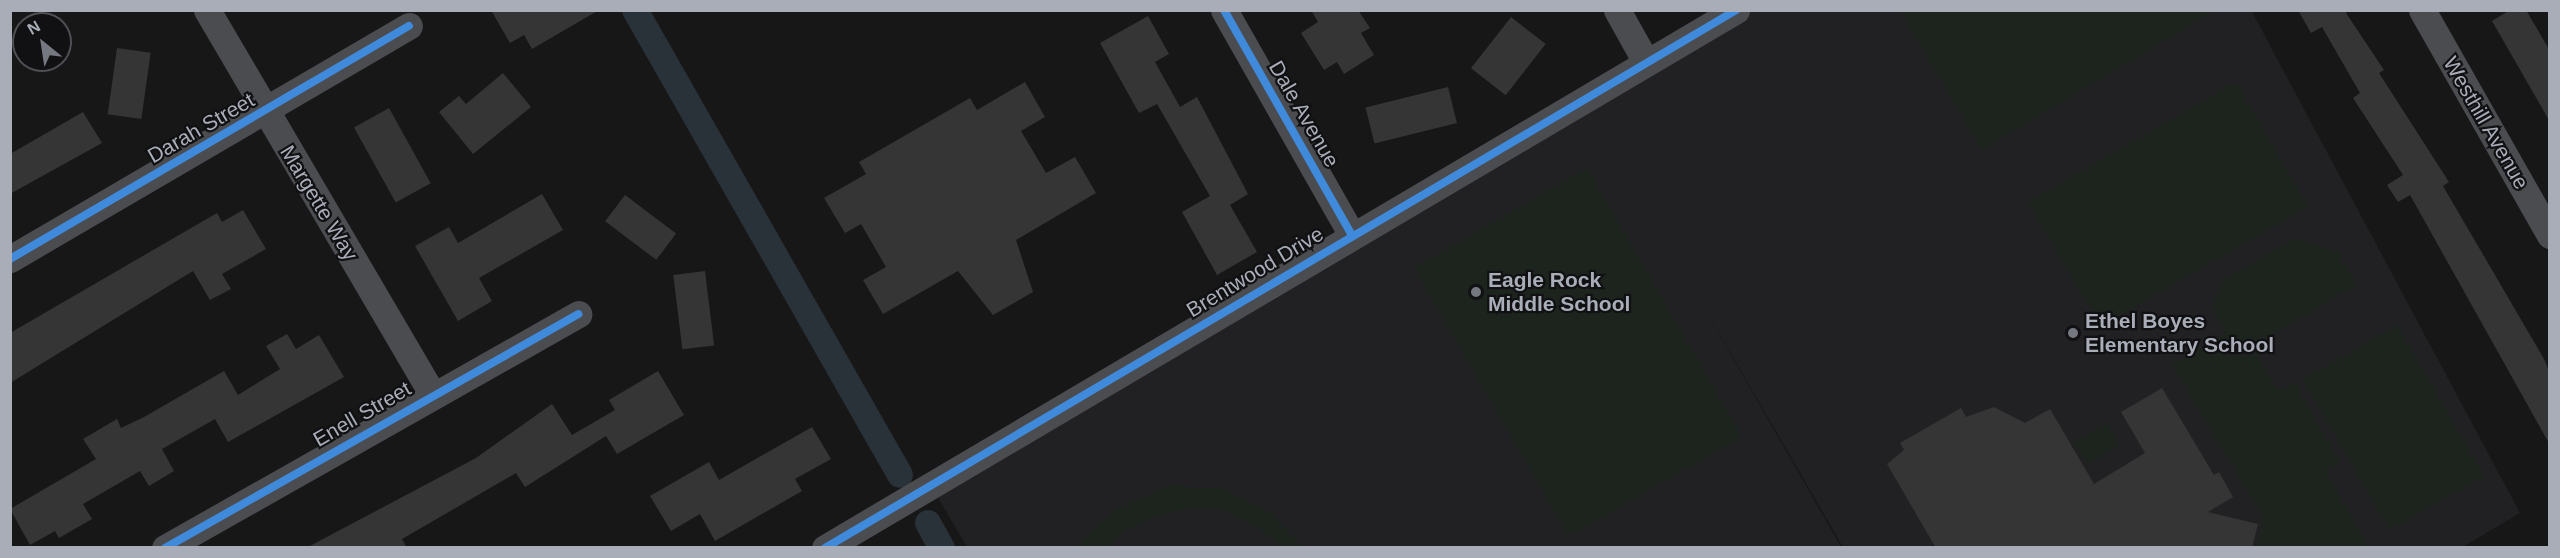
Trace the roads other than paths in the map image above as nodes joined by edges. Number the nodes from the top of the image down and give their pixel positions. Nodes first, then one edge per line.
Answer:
1 (207, 10) edge
2 (1224, 10) edge
3 (1617, 10) edge
4 (1736, 10) edge
5 (2422, 10) edge
6 (410, 26) dead end
7 (1646, 62) junction
8 (265, 112) junction
9 (2548, 230) edge
10 (1352, 235) junction
11 (10, 259) edge
12 (578, 314) dead end
13 (432, 394) junction
14 (165, 548) edge
15 (825, 548) edge

1 - 8 street, Margette Way
2 - 10 street, Dale Avenue
3 - 7 street
4 - 7 street, Brentwood Drive
5 - 9 street, Westhill Avenue
6 - 8 street, Darah Street
7 - 10 street, Brentwood Drive
8 - 11 street, Darah Street
8 - 13 street, Margette Way
10 - 15 street, Brentwood Drive
12 - 13 street, Enell Street
13 - 14 street, Enell Street

